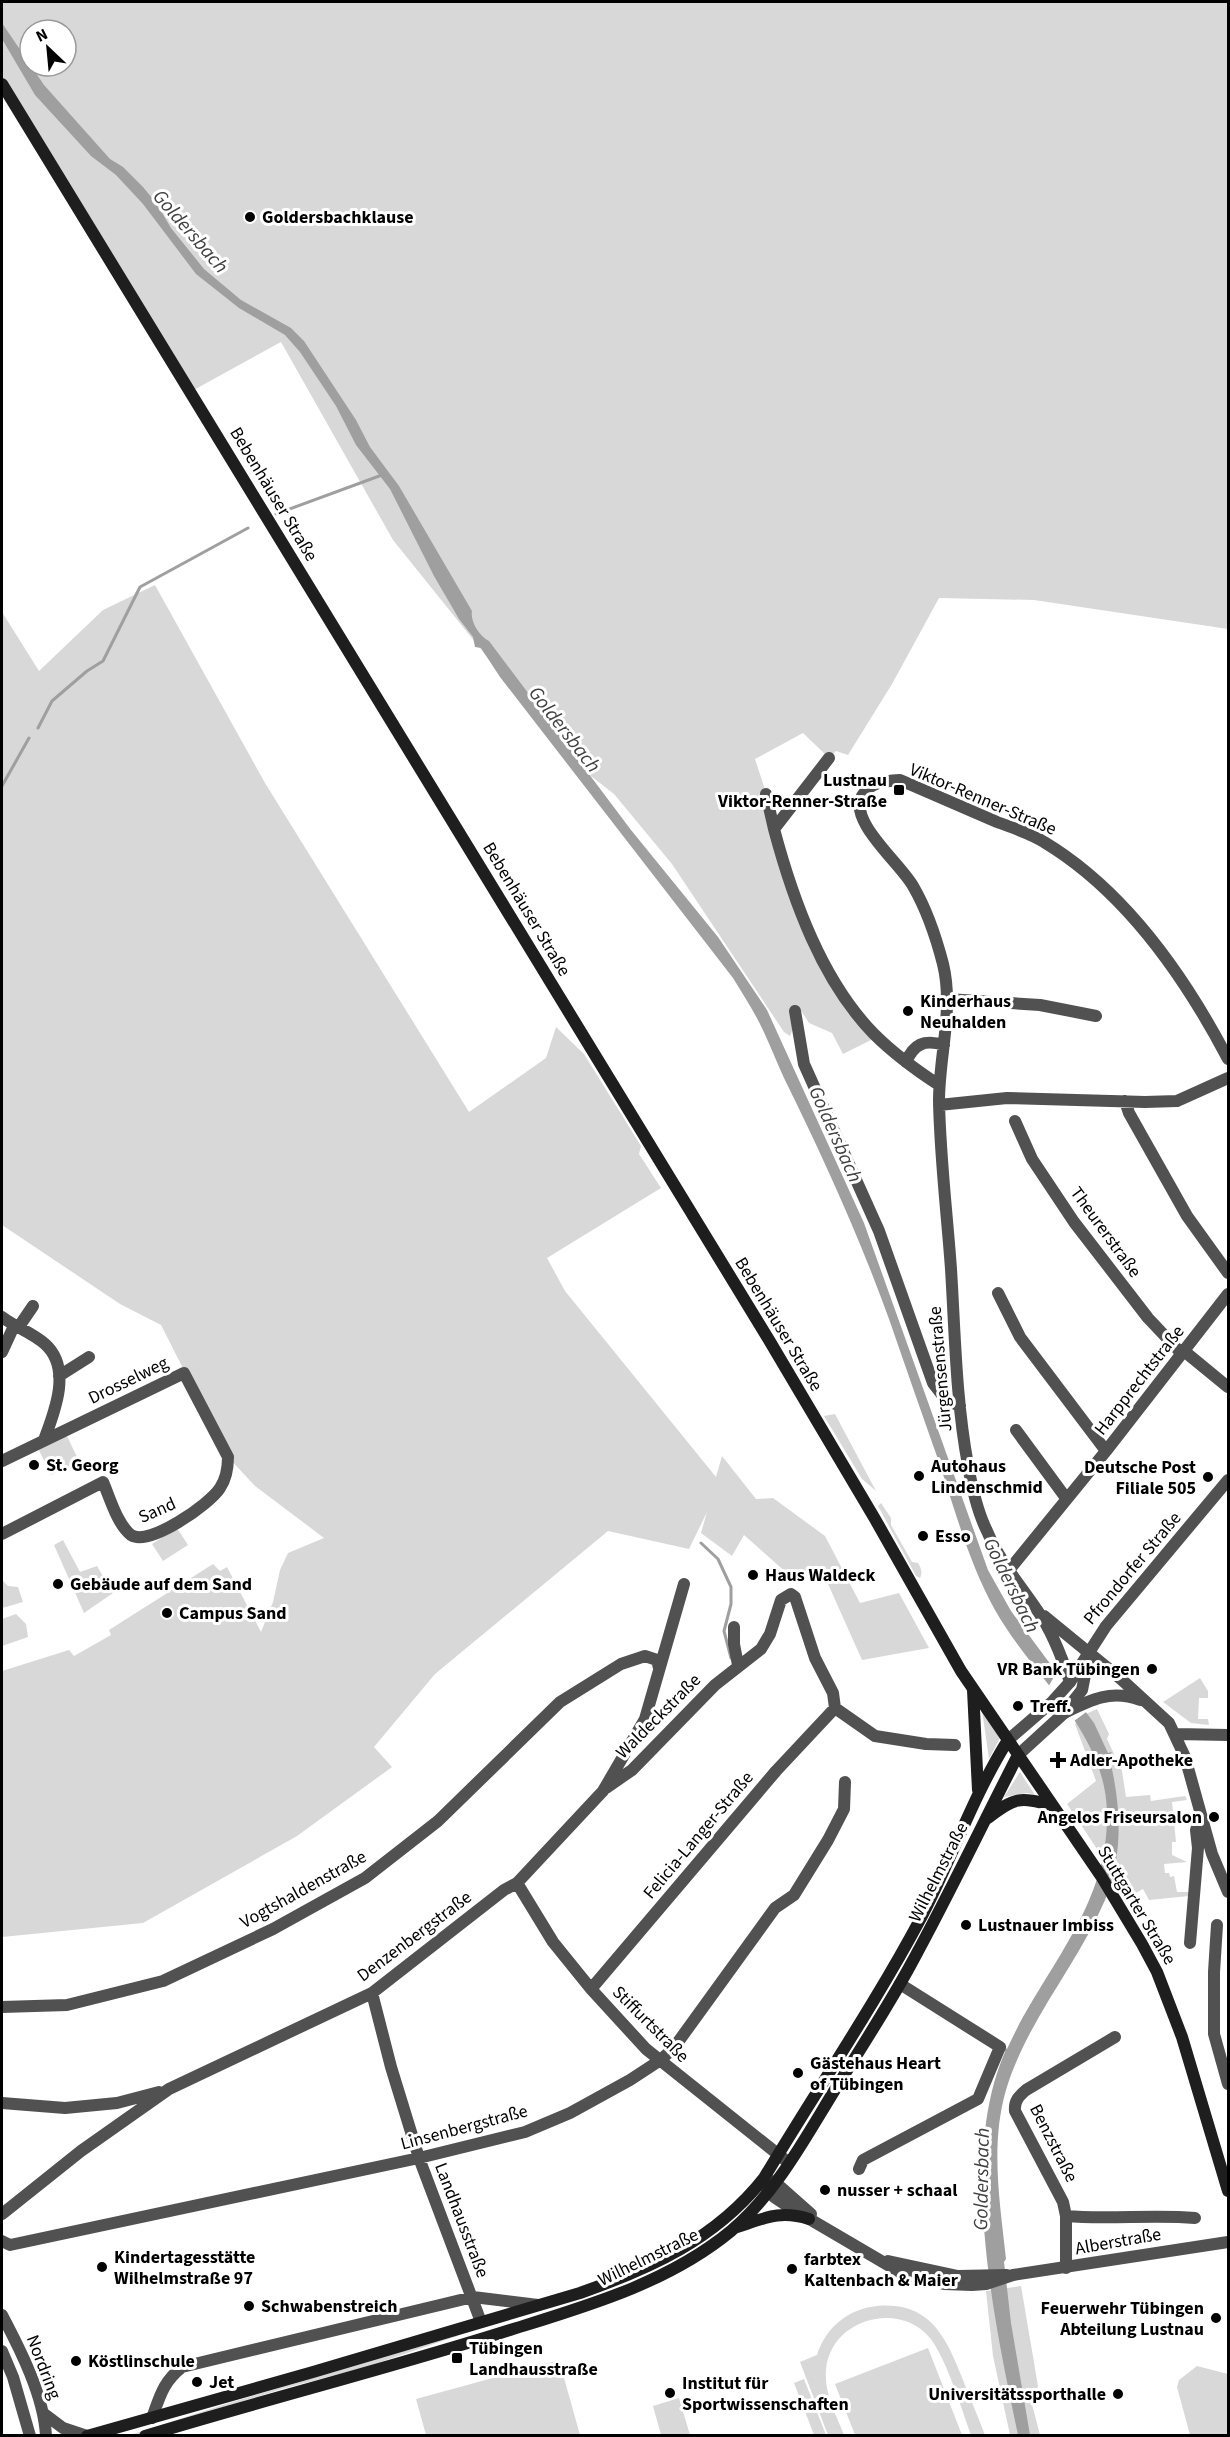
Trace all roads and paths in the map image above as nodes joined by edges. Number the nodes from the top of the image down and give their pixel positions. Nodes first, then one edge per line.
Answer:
1 (2, 84) edge
2 (829, 758) dead end
3 (766, 794) dead end
4 (774, 829) junction
5 (947, 999) junction
6 (795, 1011) dead end
7 (1096, 1016) dead end
8 (944, 1045) junction
9 (1228, 1059) edge
10 (906, 1062) junction
11 (1228, 1078) edge
12 (939, 1085) junction
13 (1127, 1101) junction
14 (939, 1104) junction
15 (1015, 1121) dead end
16 (1228, 1273) edge
17 (998, 1293) dead end
18 (1228, 1294) edge
19 (33, 1306) dead end
20 (2, 1317) edge
21 (16, 1327) junction
22 (2, 1352) edge
23 (1183, 1353) junction
24 (89, 1357) dead end
25 (59, 1376) junction
26 (1228, 1387) edge
27 (960, 1406) junction
28 (1016, 1430) dead end
29 (44, 1440) junction
30 (1106, 1451) junction
31 (228, 1457) joint
32 (2, 1461) edge
33 (1228, 1480) edge
34 (1066, 1498) junction
35 (2, 1534) edge
36 (1009, 1570) junction
37 (684, 1584) dead end
38 (1039, 1611) junction
39 (734, 1627) dead end
40 (1089, 1652) junction
41 (1060, 1653) junction
42 (738, 1665) junction
43 (659, 1668) junction
44 (1070, 1682) junction
45 (973, 1689) junction
46 (1085, 1695) junction
47 (1147, 1702) junction
48 (835, 1708) junction
49 (1176, 1734) junction
50 (1228, 1735) edge
51 (1008, 1740) junction
52 (955, 1744) dead end
53 (1018, 1755) junction
54 (845, 1782) dead end
55 (603, 1791) junction
56 (978, 1791) junction
57 (1052, 1804) junction
58 (1202, 1817) junction
59 (984, 1821) junction
60 (517, 1883) junction
61 (1228, 1892) edge
62 (1217, 1925) dead end
63 (1190, 1943) dead end
64 (900, 1984) junction
65 (591, 1989) junction
66 (372, 1993) junction
67 (2, 2007) edge
68 (1115, 2037) dead end
69 (659, 2061) junction
70 (1228, 2084) edge
71 (169, 2089) junction
72 (2, 2103) edge
73 (117, 2103) junction
74 (127, 2118) junction
75 (778, 2154) junction
76 (419, 2158) junction
77 (789, 2163) junction
78 (859, 2169) dead end
79 (762, 2180) junction
80 (773, 2188) junction
81 (1228, 2191) edge
82 (2, 2214) edge
83 (1066, 2216) junction
84 (1195, 2218) dead end
85 (809, 2219) junction
86 (824, 2227) junction
87 (733, 2229) junction
88 (2, 2241) edge
89 (1228, 2242) edge
90 (1066, 2268) junction
91 (473, 2296) junction
92 (540, 2305) junction
93 (510, 2314) junction
94 (2, 2315) edge
95 (481, 2322) junction
96 (514, 2329) junction
97 (452, 2349) junction
98 (2, 2351) edge
99 (43, 2413) junction
100 (152, 2418) junction
101 (30, 2436) edge
102 (46, 2436) edge
103 (87, 2436) edge
104 (145, 2436) edge

1 - 45 main road, Bebenhäuser Straße
2 - 4 street
3 - 4 street
4 - 10 street
5 - 7 street
5 - 8 street, Jürgensenstraße
5 - 9 street, Viktor-Renner-Straße
6 - 27 street
8 - 10 street
8 - 12 street, Jürgensenstraße
10 - 12 street
11 - 13 street
12 - 14 street, Jürgensenstraße
13 - 14 street
13 - 16 street
14 - 27 street, Jürgensenstraße
15 - 23 street, Theurerstraße
17 - 30 street
18 - 23 street, Harpprechtstraße
19 - 21 street
20 - 21 street
21 - 22 street
21 - 25 street
23 - 26 street, Theurerstraße
23 - 30 street, Harpprechtstraße
24 - 25 street
25 - 29 street
27 - 36 street, Jürgensenstraße
28 - 34 street
29 - 31 street, Drosselweg
29 - 32 street, Drosselweg
30 - 34 street, Harpprechtstraße
31 - 35 street, Sand
33 - 40 street, Pfrondorfer Straße
34 - 36 street, Harpprechtstraße
36 - 38 street, Jürgensenstraße
37 - 43 street, Denzenbergstraße
38 - 40 street, Jürgensenstraße
38 - 41 street, Jürgensenstraße
39 - 42 street
40 - 41 street
40 - 44 street, Pfrondorfer Straße
40 - 46 street, Pfrondorfer Straße
40 - 47 street, Jürgensenstraße
41 - 44 street, Jürgensenstraße
42 - 48 street, Waldeckstraße
42 - 55 street, Waldeckstraße
43 - 55 street, Denzenbergstraße
43 - 67 street, Vogtshaldenstraße
44 - 51 street, Pfrondorfer Straße
45 - 51 main road, Bebenhäuser Straße
45 - 56 main road
46 - 47 street
46 - 53 street, Pfrondorfer Straße
47 - 49 street, Jürgensenstraße
48 - 52 street
48 - 65 street, Felicia-Langer-Straße
49 - 50 street
49 - 58 street
51 - 53 main road, Bebenhäuser Straße
51 - 56 main road, Wilhelmstraße
53 - 57 main road, Stuttgarter Straße
53 - 59 main road, Wilhelmstraße
54 - 69 street, Linsenbergstraße
55 - 60 street, Denzenbergstraße
56 - 75 main road, Wilhelmstraße
57 - 59 main road
57 - 81 main road, Stuttgarter Straße
58 - 61 street
58 - 63 street
59 - 64 main road, Wilhelmstraße
60 - 65 street, Stiffurtstraße
60 - 66 street, Denzenbergstraße
62 - 70 street
64 - 77 main road, Wilhelmstraße
64 - 78 street
65 - 69 street, Stiffurtstraße
66 - 71 street, Denzenbergstraße
66 - 76 street, Landhausstraße
68 - 83 street, Benzstraße
69 - 75 street, Stiffurtstraße
69 - 76 street, Linsenbergstraße
71 - 73 street
71 - 74 street, Denzenbergstraße
72 - 73 street
73 - 74 street
74 - 82 street, Denzenbergstraße
75 - 77 street, Stiffurtstraße
75 - 79 main road, Wilhelmstraße
76 - 88 street, Linsenbergstraße
76 - 91 street, Landhausstraße
77 - 80 main road, Wilhelmstraße
79 - 80 street, Alberstraße
79 - 92 main road, Wilhelmstraße
80 - 85 street, Alberstraße
80 - 86 street, Alberstraße
80 - 87 main road, Wilhelmstraße
83 - 84 street
83 - 90 street, Benzstraße
85 - 86 street, Alberstraße
85 - 87 main road
86 - 90 street, Alberstraße
87 - 96 main road, Wilhelmstraße
89 - 90 street, Alberstraße
91 - 92 street, Wilhelmstraße
91 - 95 street, Landhausstraße
91 - 100 street, Wilhelmstraße
92 - 93 main road, Wilhelmstraße
93 - 95 main road, Wilhelmstraße
93 - 96 main road
94 - 99 street, Nordring
95 - 97 main road
95 - 100 main road, Wilhelmstraße
96 - 97 main road, Wilhelmstraße
97 - 104 main road, Wilhelmstraße
98 - 101 street, Nordring
99 - 102 street, Nordring
99 - 103 street
100 - 103 main road, Wilhelmstraße

